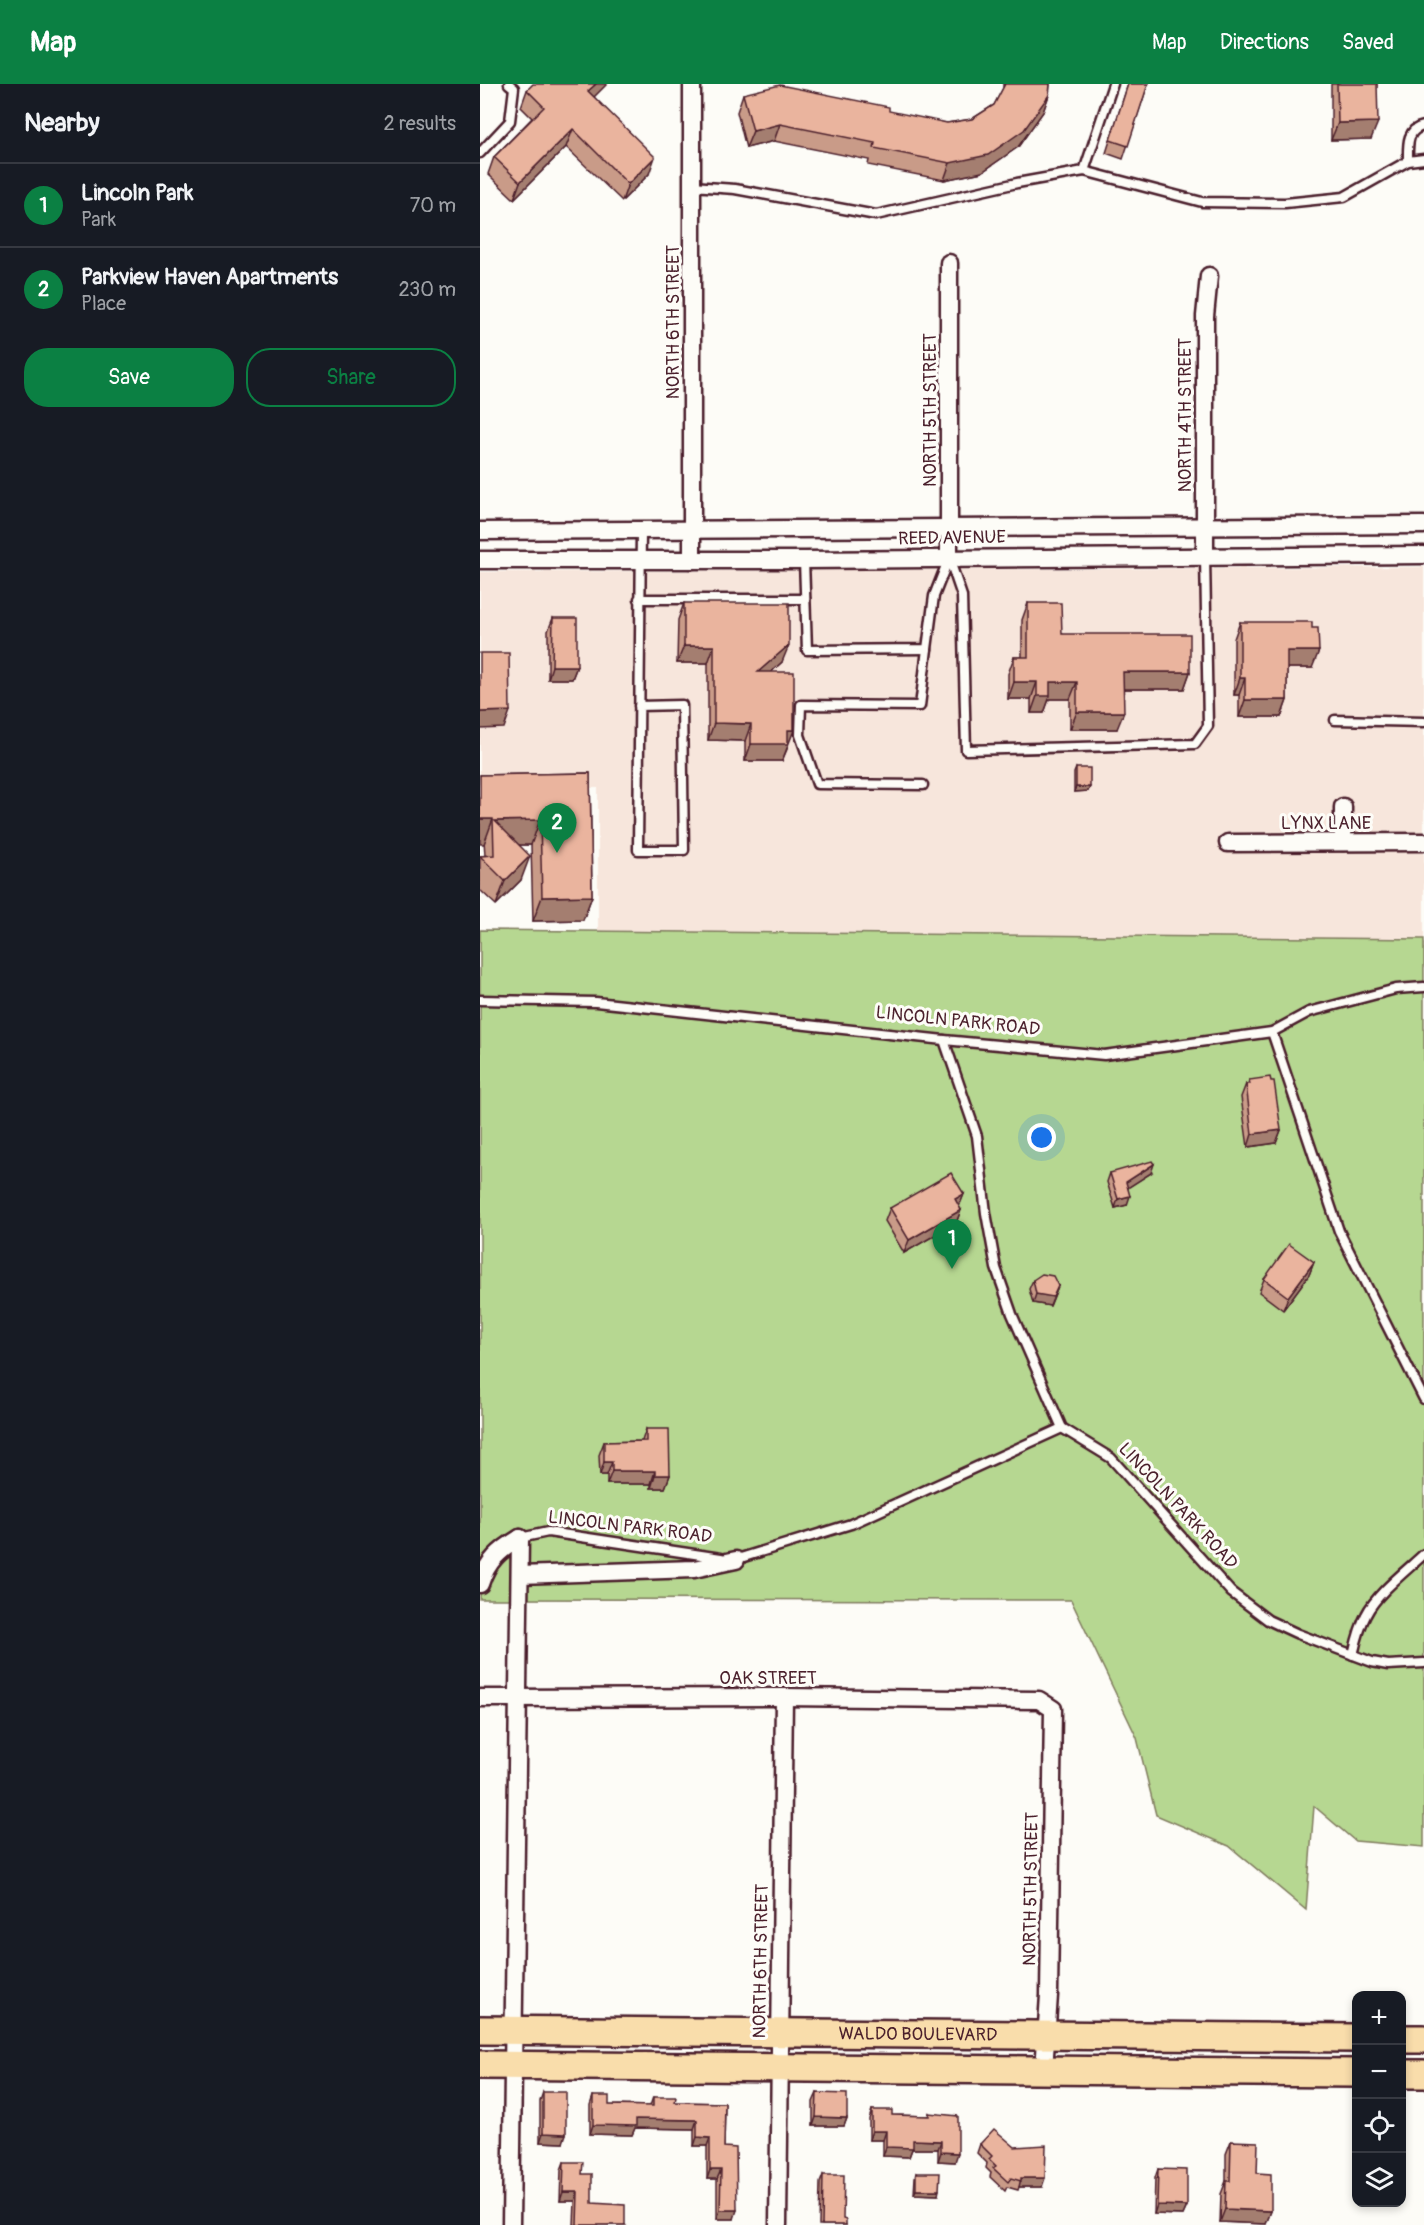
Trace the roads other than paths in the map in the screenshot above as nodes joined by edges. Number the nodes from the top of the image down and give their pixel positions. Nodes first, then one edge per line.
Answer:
1 (509, 84) edge
2 (692, 84) edge
3 (1113, 84) edge
4 (1424, 126) edge
5 (480, 153) edge
6 (1424, 159) edge
7 (1408, 161) junction
8 (1084, 171) junction
9 (692, 186) junction
10 (949, 262) dead end
11 (1209, 276) dead end
12 (1424, 525) edge
13 (1205, 526) junction
14 (949, 529) junction
15 (641, 530) junction
16 (692, 530) junction
17 (480, 531) edge
18 (1204, 555) junction
19 (1424, 555) edge
20 (949, 558) junction
21 (480, 560) edge
22 (640, 560) junction
23 (692, 560) junction
24 (804, 560) junction
25 (639, 599) junction
26 (805, 599) junction
27 (927, 649) junction
28 (639, 706) junction
29 (1335, 720) dead end
30 (1424, 722) edge
31 (923, 785) dead end
32 (1343, 807) dead end
33 (1343, 842) junction
34 (1424, 842) edge
35 (1228, 843) dead end
36 (1424, 987) edge
37 (480, 1000) edge
38 (1272, 1032) junction
39 (944, 1040) junction
40 (1424, 1399) edge
41 (1062, 1428) junction
42 (520, 1538) junction
43 (1424, 1554) edge
44 (736, 1560) junction
45 (520, 1575) junction
46 (480, 1584) edge
47 (1353, 1655) junction
48 (1424, 1663) edge
49 (784, 1697) junction
50 (480, 1698) edge
51 (519, 1698) junction
52 (1053, 1709) joint
53 (480, 2030) edge
54 (514, 2031) junction
55 (780, 2033) junction
56 (1047, 2036) junction
57 (1352, 2038) edge
58 (1406, 2039) edge
59 (1424, 2039) edge
60 (480, 2065) edge
61 (513, 2065) junction
62 (779, 2067) junction
63 (1044, 2070) junction
64 (1352, 2073) edge
65 (1406, 2074) edge
66 (1424, 2074) edge
67 (511, 2225) edge
68 (778, 2225) edge

1 - 5 lane
2 - 9 street, NORTH 6TH STREET
3 - 8 lane
4 - 7 lane
6 - 7 lane
7 - 8 lane
8 - 9 lane
9 - 16 street, NORTH 6TH STREET
10 - 14 street, NORTH 5TH STREET
11 - 13 street, NORTH 4TH STREET
12 - 13 street, REED AVENUE
13 - 14 street, REED AVENUE
13 - 18 street, NORTH 4TH STREET
14 - 16 street, REED AVENUE
14 - 20 street, NORTH 5TH STREET
15 - 16 street, REED AVENUE
15 - 17 street, REED AVENUE
15 - 22 lane
16 - 23 street, NORTH 6TH STREET
18 - 19 street, REED AVENUE
18 - 20 street, REED AVENUE
18 - 20 lane
20 - 24 street, REED AVENUE
20 - 27 lane
21 - 22 street, REED AVENUE
22 - 23 street, REED AVENUE
22 - 25 lane
23 - 24 street, REED AVENUE
24 - 26 lane
25 - 26 lane
25 - 28 lane
26 - 27 lane
27 - 31 lane
28 - 28 lane
29 - 30 lane
32 - 33 street
33 - 34 street, LYNX LANE
33 - 35 street, LYNX LANE
36 - 38 lane, LINCOLN PARK ROAD
37 - 39 lane, LINCOLN PARK ROAD
38 - 39 lane, LINCOLN PARK ROAD
38 - 40 lane
39 - 41 lane
41 - 44 lane, LINCOLN PARK ROAD
41 - 47 lane, LINCOLN PARK ROAD
42 - 44 lane, LINCOLN PARK ROAD
42 - 45 street
42 - 46 street
43 - 47 lane
44 - 45 street, LINCOLN PARK ROAD
45 - 51 street
47 - 48 lane, LINCOLN PARK ROAD
49 - 51 street, OAK STREET
49 - 52 street, OAK STREET
49 - 55 street, NORTH 6TH STREET
50 - 51 street, OAK STREET
51 - 54 street
52 - 56 street, NORTH 5TH STREET
53 - 54 main road, WALDO BOULEVARD
54 - 55 main road, WALDO BOULEVARD
54 - 61 street
55 - 56 main road, WALDO BOULEVARD
55 - 62 street, NORTH 6TH STREET
56 - 57 main road, WALDO BOULEVARD
56 - 63 street, NORTH 5TH STREET
58 - 59 main road
60 - 61 main road, WALDO BOULEVARD
61 - 62 main road, WALDO BOULEVARD
61 - 67 street
62 - 63 main road, WALDO BOULEVARD
62 - 68 street, NORTH 6TH STREET
63 - 64 main road, WALDO BOULEVARD
65 - 66 main road

